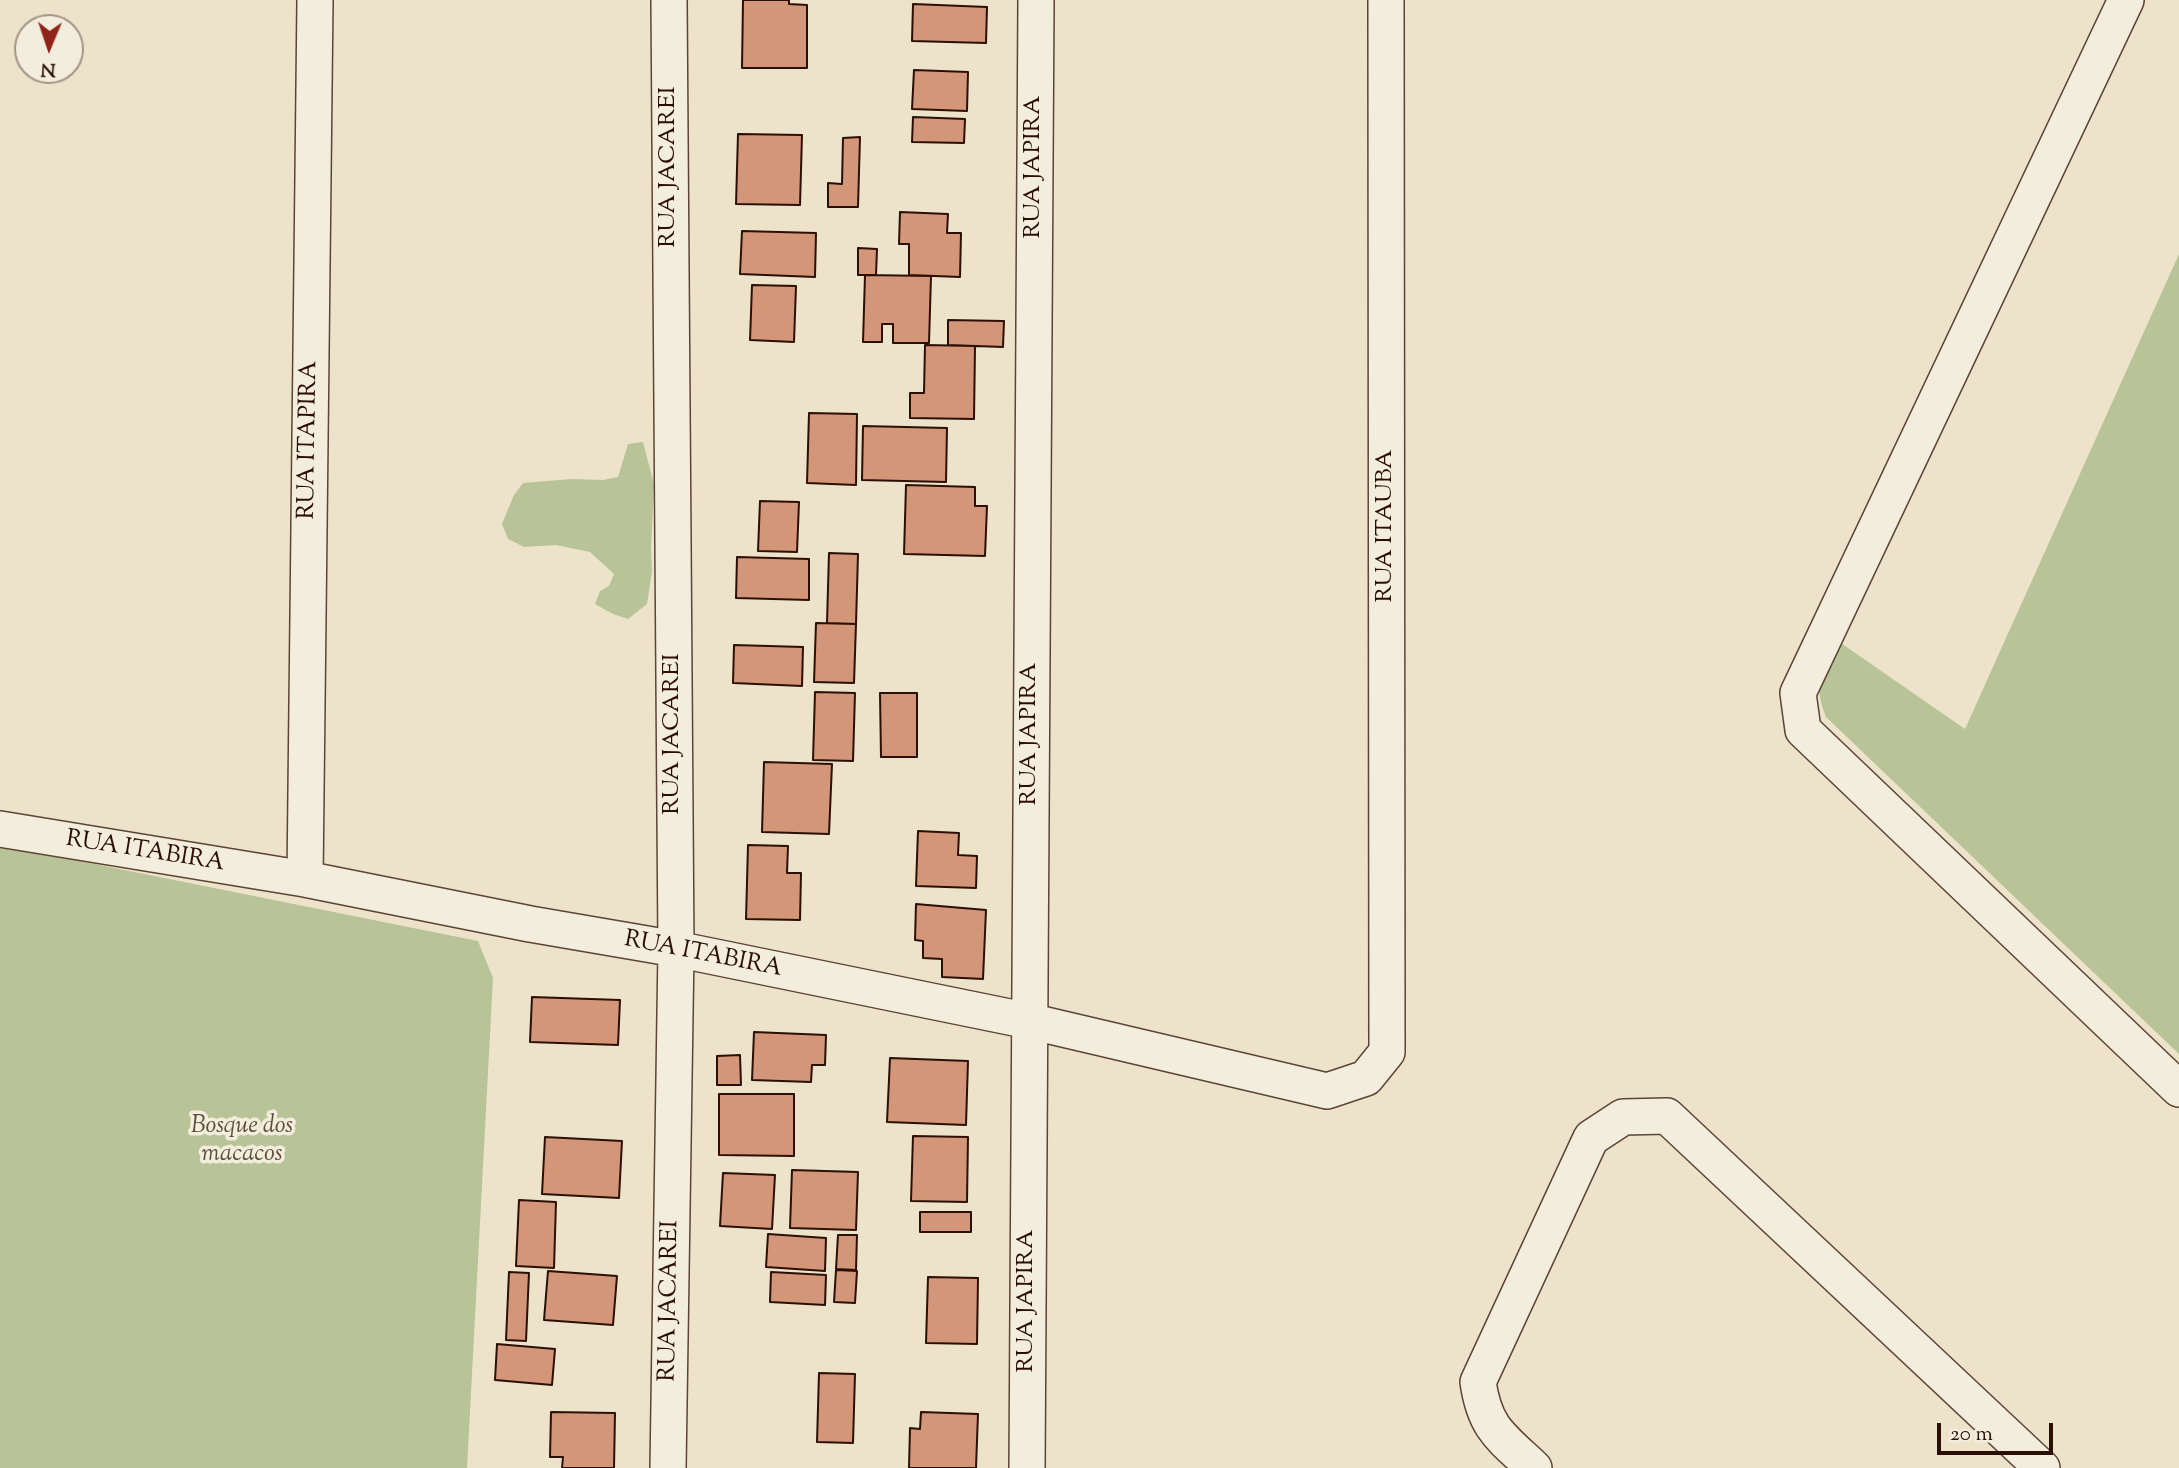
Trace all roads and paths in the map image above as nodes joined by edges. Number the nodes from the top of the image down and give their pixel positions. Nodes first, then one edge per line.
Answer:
1 (316, 0) edge
2 (669, 0) edge
3 (1036, 0) edge
4 (1386, 0) edge
5 (2126, 0) edge
6 (0, 829) edge
7 (305, 880) junction
8 (676, 949) junction
9 (1029, 1021) junction
10 (1387, 1052) joint
11 (2179, 1089) edge
12 (668, 1468) edge
13 (1027, 1468) edge
14 (1534, 1468) edge
15 (2042, 1468) edge

1 - 7 street, RUA ITAPIRA
2 - 8 street, RUA JACAREI
3 - 9 street, RUA JAPIRA
4 - 10 street, RUA ITAUBA
5 - 11 street
6 - 7 street, RUA ITABIRA
7 - 8 street, RUA ITABIRA
8 - 9 street, RUA ITABIRA
8 - 12 street, RUA JACAREI
9 - 10 street, RUA ITABIRA
9 - 13 street, RUA JAPIRA
14 - 15 street

